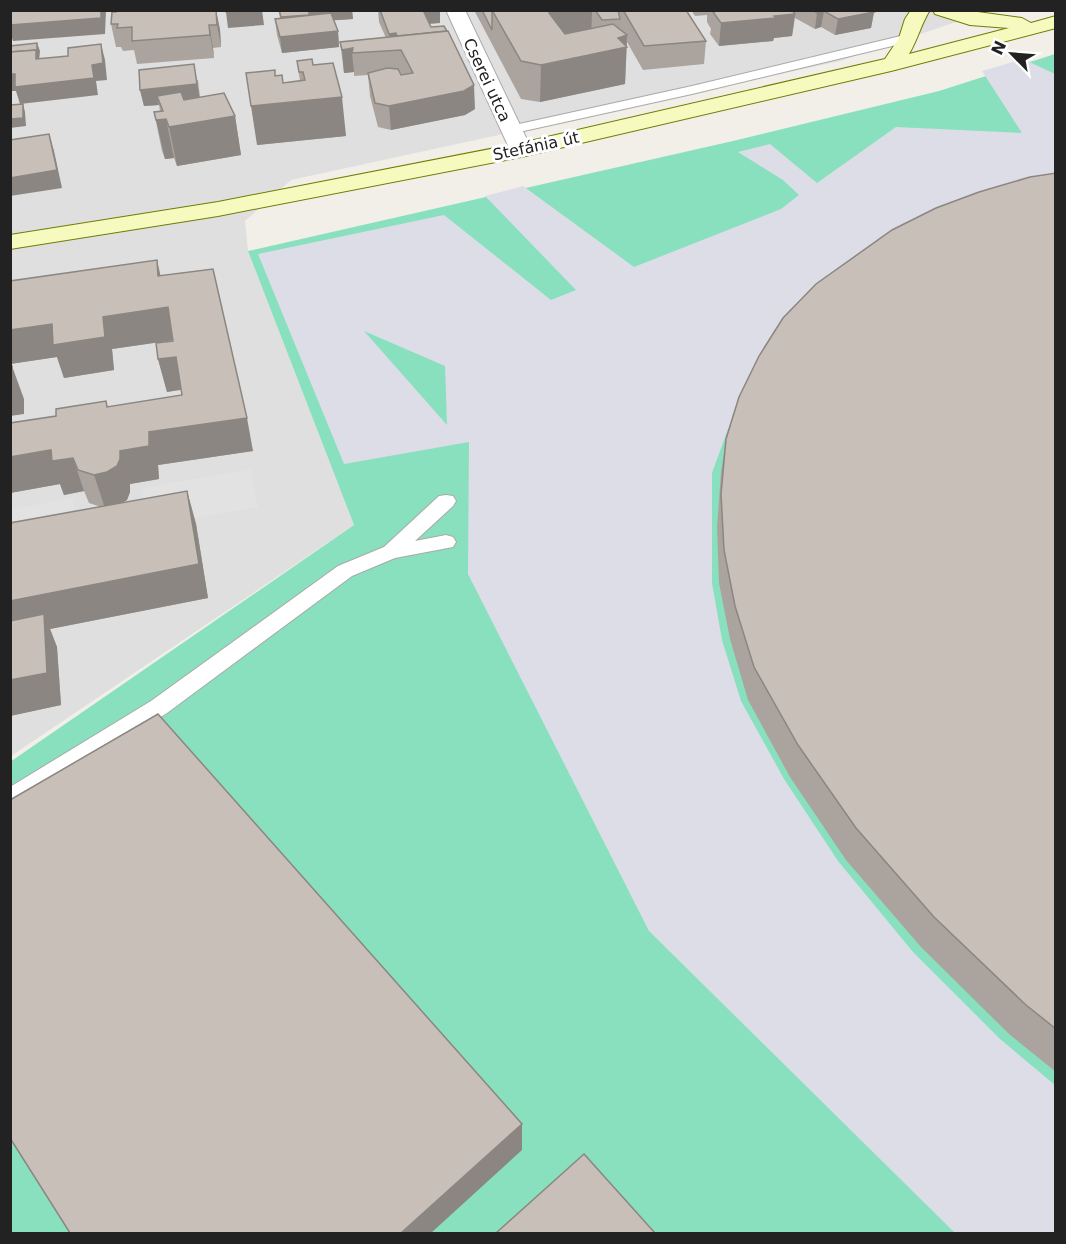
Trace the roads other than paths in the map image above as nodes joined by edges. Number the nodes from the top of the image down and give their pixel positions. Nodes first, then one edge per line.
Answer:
1 (455, 10) edge
2 (921, 10) edge
3 (942, 10) edge
4 (1017, 10) edge
5 (1052, 23) edge
6 (909, 38) junction
7 (891, 64) junction
8 (515, 140) junction
9 (10, 242) edge
10 (446, 501) dead end
11 (446, 542) dead end
12 (391, 552) junction
13 (10, 799) edge

1 - 8 street, Cserei utca
2 - 6 street
3 - 5 street
4 - 5 street
5 - 7 street, Stefánia út
6 - 7 street
6 - 8 lane
7 - 8 street, Stefánia út
8 - 9 street, Stefánia út
10 - 12 lane
11 - 12 lane
12 - 13 lane

